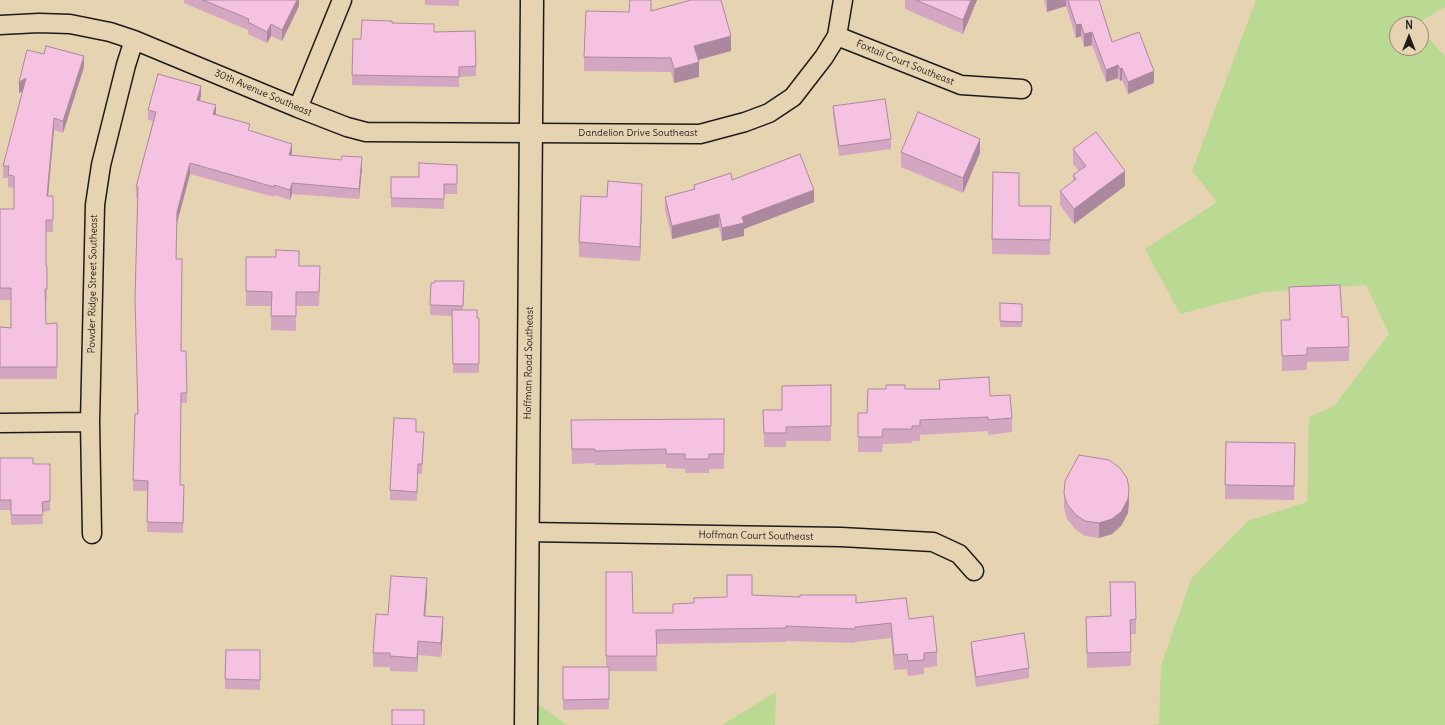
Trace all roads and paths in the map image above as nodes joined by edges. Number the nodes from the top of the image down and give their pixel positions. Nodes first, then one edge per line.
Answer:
1 (342, 0) edge
2 (532, 0) edge
3 (843, 0) edge
4 (0, 25) edge
5 (837, 36) junction
6 (134, 40) junction
7 (1022, 89) dead end
8 (298, 108) junction
9 (532, 134) junction
10 (90, 422) junction
11 (0, 423) edge
12 (527, 532) junction
13 (92, 534) dead end
14 (974, 571) dead end
15 (526, 725) edge

1 - 8 street
2 - 9 street, Hoffman Road Southeast
3 - 5 street, Dandelion Drive Southeast
4 - 6 street, 30th Avenue Southeast
5 - 7 street, Foxtail Court Southeast
5 - 9 street, Dandelion Drive Southeast
6 - 8 street, 30th Avenue Southeast
6 - 10 street, Powder Ridge Street Southeast
8 - 9 street, 30th Avenue Southeast
9 - 12 street, Hoffman Road Southeast
10 - 11 street
10 - 13 street, Powder Ridge Street Southeast
12 - 14 street, Hoffman Court Southeast
12 - 15 street, Hoffman Road Southeast

